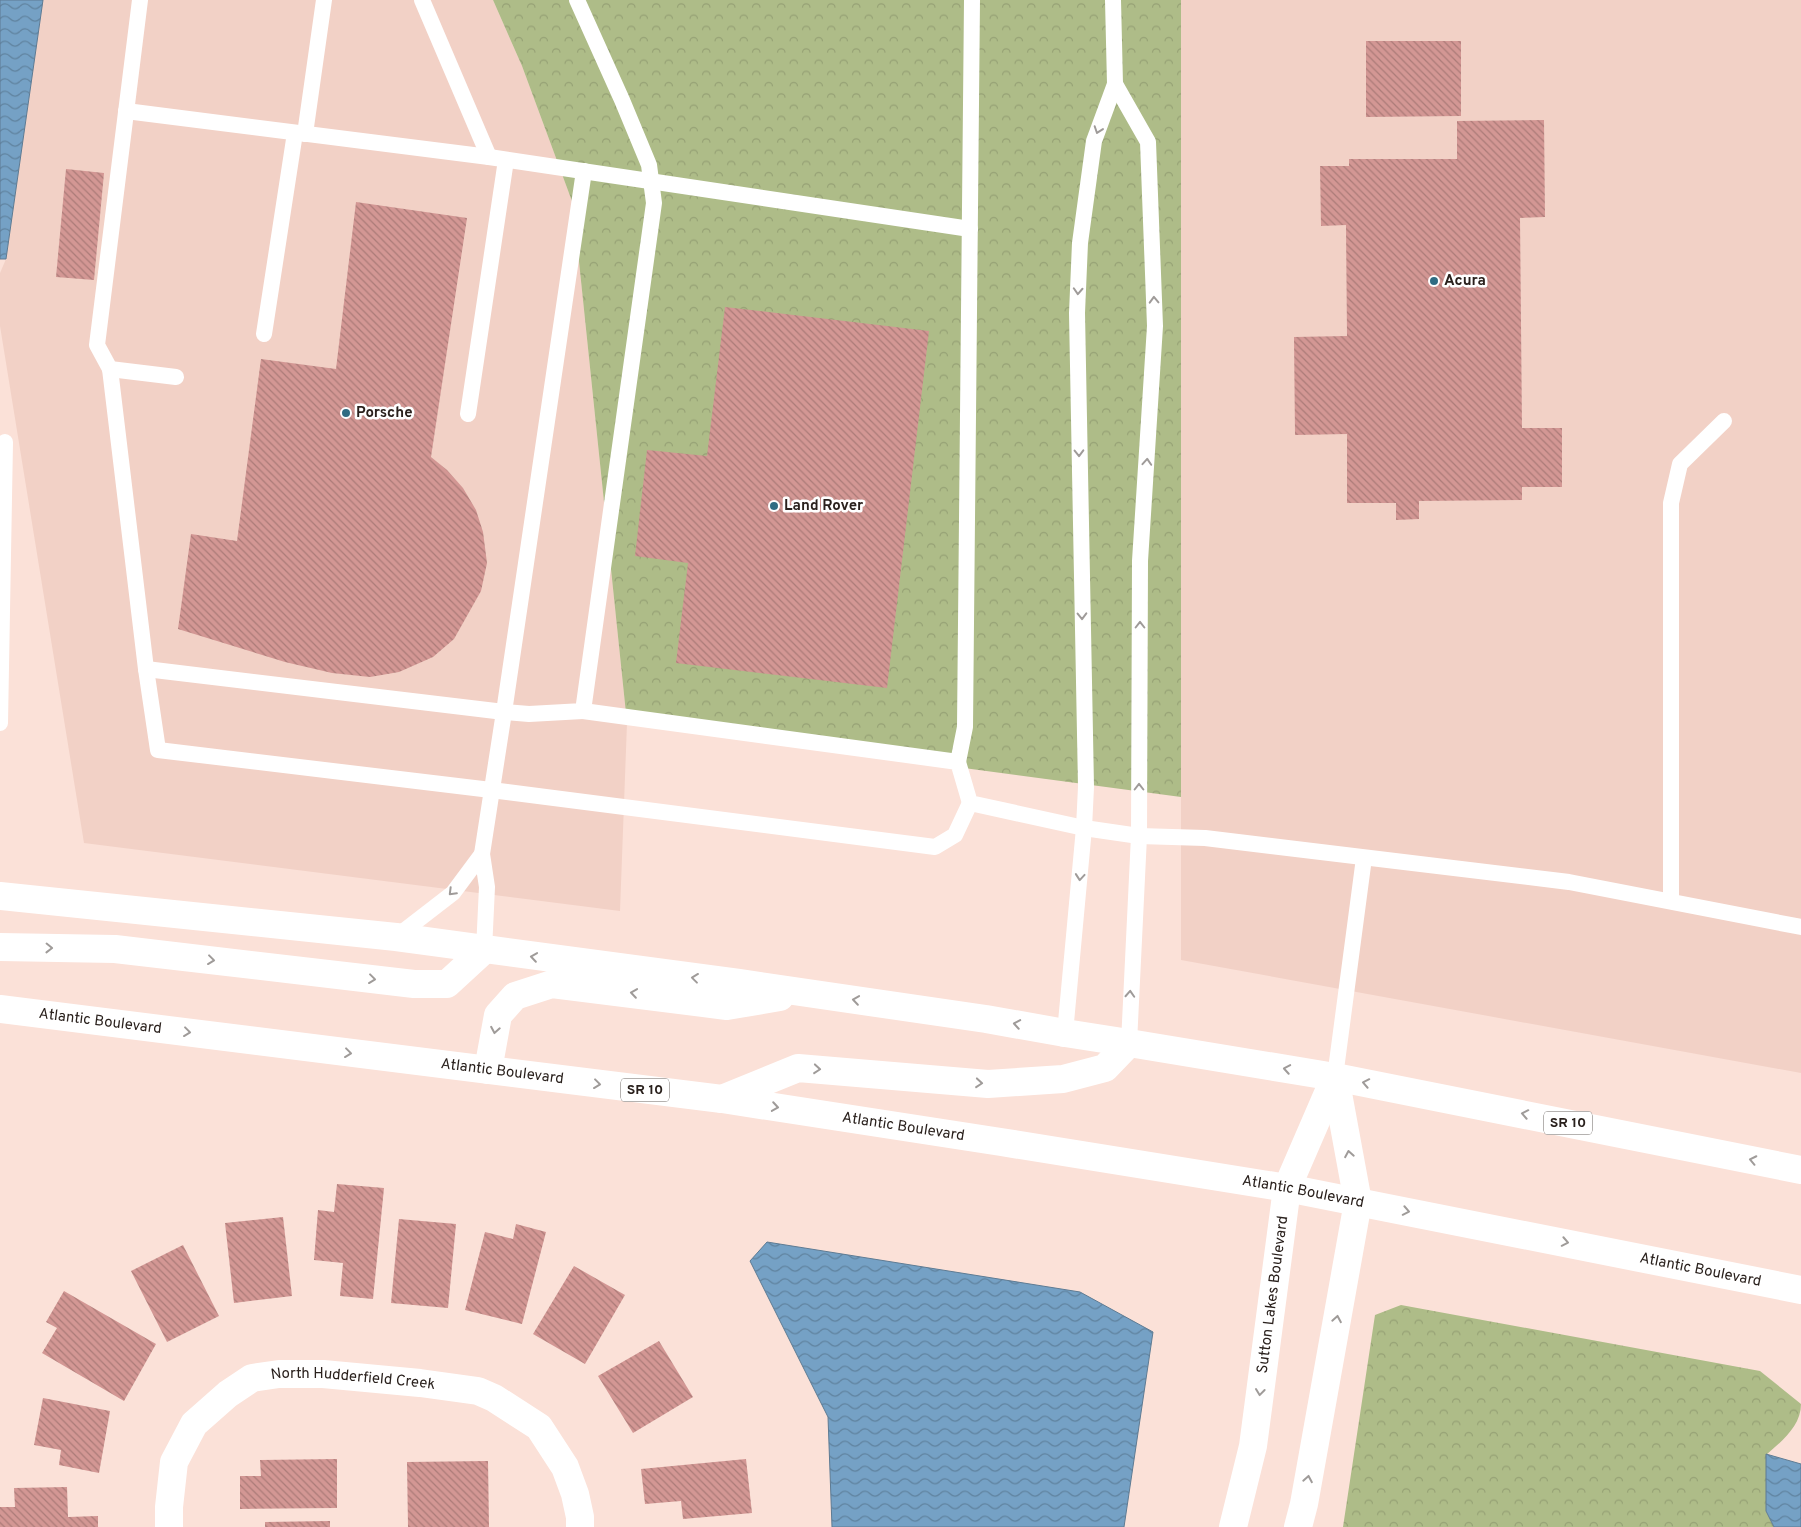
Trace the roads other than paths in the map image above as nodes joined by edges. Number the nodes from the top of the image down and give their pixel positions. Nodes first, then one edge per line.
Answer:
1 (140, 0) edge
2 (324, 0) edge
3 (422, 0) edge
4 (577, 0) edge
5 (972, 0) edge
6 (1113, 0) edge
7 (1115, 84) junction
8 (126, 111) junction
9 (300, 133) junction
10 (490, 157) junction
11 (506, 160) junction
12 (584, 171) junction
13 (650, 181) junction
14 (970, 229) junction
15 (264, 334) dead end
16 (110, 369) junction
17 (176, 377) dead end
18 (468, 414) dead end
19 (1724, 421) dead end
20 (4, 442) dead end
21 (0, 642) edge
22 (146, 669) junction
23 (582, 711) junction
24 (504, 712) junction
25 (0, 722) edge
26 (958, 762) junction
27 (491, 790) junction
28 (970, 803) junction
29 (1084, 828) junction
30 (1139, 836) junction
31 (482, 854) junction
32 (1364, 858) junction
33 (0, 896) edge
34 (1672, 900) junction
35 (1801, 926) edge
36 (396, 937) junction
37 (0, 947) edge
38 (484, 950) junction
39 (803, 993) junction
40 (0, 1009) edge
41 (1064, 1033) junction
42 (1129, 1043) junction
43 (488, 1070) junction
44 (1336, 1077) junction
45 (722, 1099) junction
46 (1801, 1170) edge
47 (1287, 1188) junction
48 (1358, 1202) junction
49 (1801, 1290) edge
50 (169, 1527) edge
51 (580, 1527) edge
52 (1233, 1527) edge
53 (1298, 1527) edge

1 - 8 lane
2 - 9 lane
3 - 10 lane
4 - 13 lane
5 - 14 lane
6 - 7 lane
7 -> 29 lane
30 -> 7 lane
8 - 9 lane
8 - 16 lane
9 - 10 lane
9 - 15 lane
10 - 11 lane
11 - 12 lane
11 - 18 lane
12 - 13 lane
12 - 24 lane
13 - 14 lane
13 - 23 lane
14 - 26 lane
16 - 17 lane
16 - 22 lane
19 - 34 lane
20 - 21 lane
21 - 25 lane
22 - 24 lane
22 - 27 lane
23 - 24 lane
23 - 26 lane
24 - 27 lane
26 - 28 lane
27 - 28 lane
27 - 31 lane
28 - 29 lane
29 - 30 lane
29 -> 41 lane
30 - 32 lane
42 -> 30 lane
31 -> 36 lane
31 - 38 lane
32 - 34 lane
32 - 44 lane
33 - 36 main road, SR 10
34 - 35 lane
36 - 38 main road, SR 10
37 -> 38 main road
39 -> 38 main road, SR 10
41 -> 39 main road, SR 10
39 -> 43 main road
40 -> 43 main road, Atlantic Boulevard / SR 10
41 - 42 main road, SR 10
44 -> 42 main road, SR 10
45 -> 42 main road
43 -> 45 main road, Atlantic Boulevard / SR 10
46 -> 44 main road, SR 10
44 - 47 main road, Sutton Lakes Boulevard
48 -> 44 main road
45 -> 47 main road, Atlantic Boulevard / SR 10
47 - 48 main road, Atlantic Boulevard / SR 10
47 -> 52 main road, Sutton Lakes Boulevard
48 -> 49 main road, Atlantic Boulevard / SR 10
53 -> 48 main road
50 - 51 main road, North Hudderfield Creek

